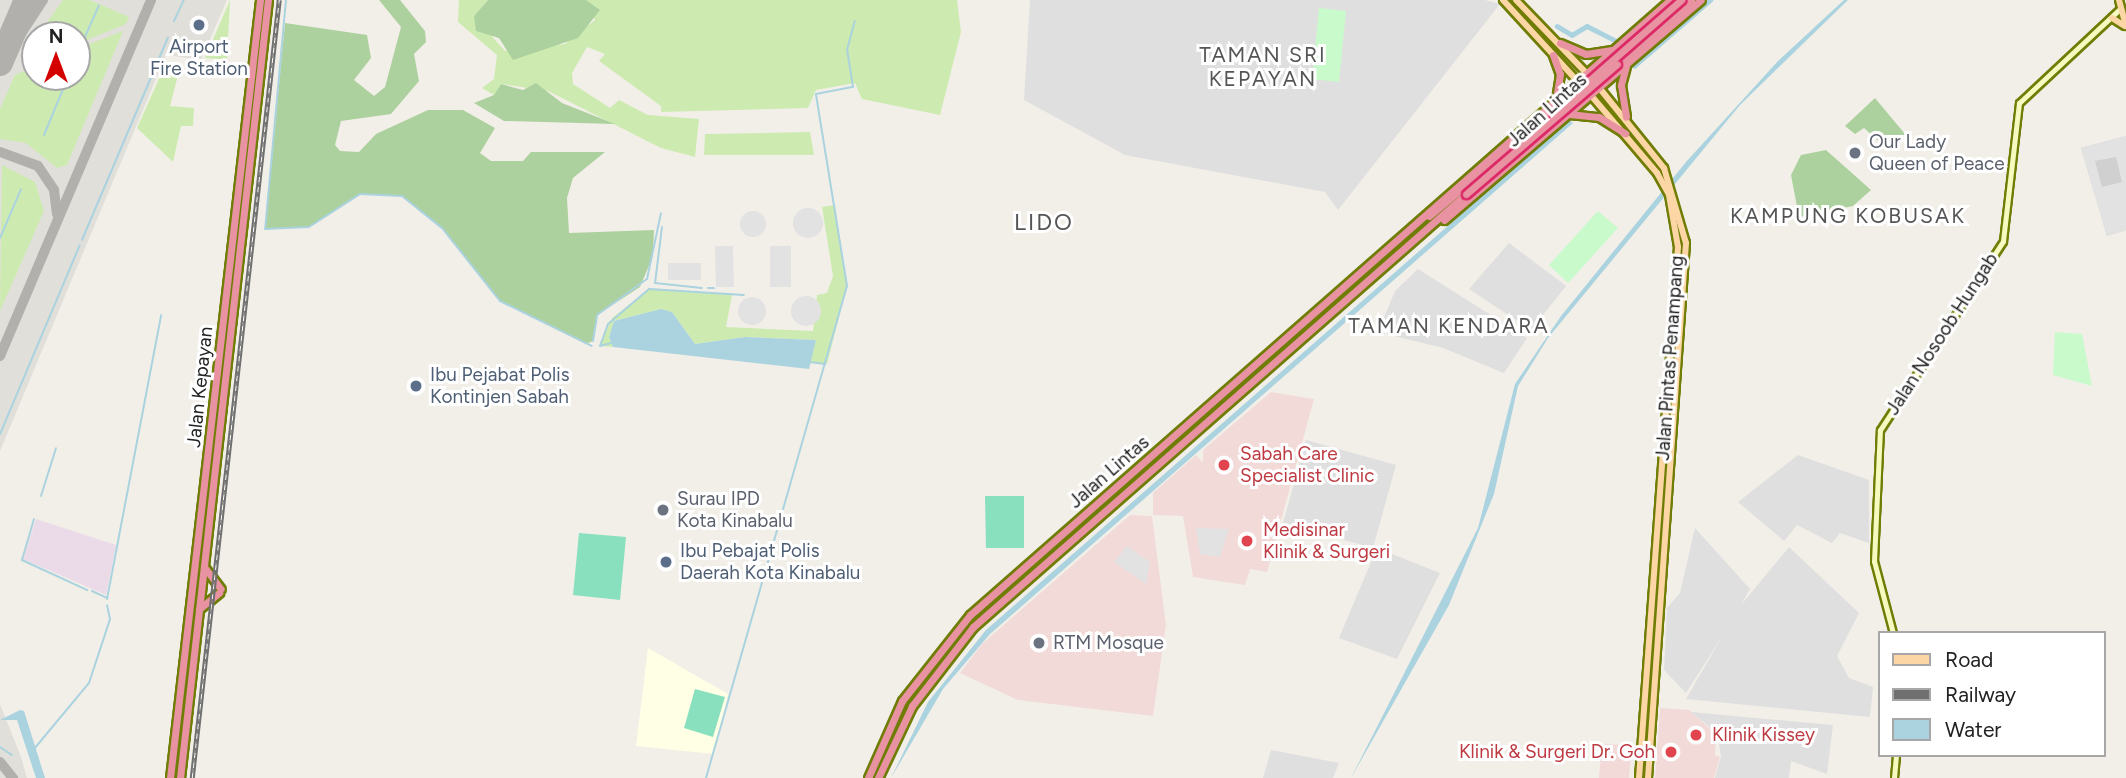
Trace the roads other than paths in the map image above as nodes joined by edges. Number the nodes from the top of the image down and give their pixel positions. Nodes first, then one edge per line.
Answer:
1 (260, 0) edge
2 (268, 0) edge
3 (1503, 0) edge
4 (1517, 0) edge
5 (1670, 0) edge
6 (1681, 0) edge
7 (1691, 0) edge
8 (1701, 0) edge
9 (2119, 0) edge
10 (2125, 0) edge
11 (2123, 10) edge
12 (2112, 18) junction
13 (2098, 25) junction
14 (2126, 27) edge
15 (1560, 43) junction
16 (1615, 48) junction
17 (1553, 55) junction
18 (1605, 60) junction
19 (1631, 60) junction
20 (1616, 68) junction
21 (1592, 81) junction
22 (1580, 83) junction
23 (1571, 92) junction
24 (1589, 93) junction
25 (1617, 105) junction
26 (1546, 110) junction
27 (1572, 111) junction
28 (1609, 112) junction
29 (1626, 117) junction
30 (1625, 133) junction
31 (1417, 226) junction
32 (1382, 269) junction
33 (1208, 421) junction
34 (1187, 425) junction
35 (1667, 514) junction
36 (1658, 540) junction
37 (204, 551) junction
38 (1054, 555) junction
39 (203, 560) junction
40 (195, 564) junction
41 (1027, 565) junction
42 (198, 611) junction
43 (1659, 626) junction
44 (1893, 631) edge
45 (1650, 637) junction
46 (1896, 757) edge
47 (170, 778) edge
48 (180, 778) edge
49 (867, 778) edge
50 (878, 778) edge
51 (1639, 778) edge
52 (1648, 778) edge
53 (1894, 778) edge

1 - 40 highway, Jalan Kepayan
2 - 37 highway, Jalan Kepayan
3 - 17 main road, Jalan Pintas Penampang
4 - 15 main road, Jalan Pintas Penampang
5 - 16 highway, Jalan Lintas
6 - 21 highway, Jalan Lintas, bridge
7 - 20 highway
8 - 19 highway, Jalan Lintas
9 - 11 main road
10 - 11 main road
11 - 12 main road, Jalan Nosoob Hungab
11 - 13 main road, Jalan Nosoob Hungab
11 - 14 main road
12 - 13 main road, Jalan Nosoob Hungab
12 - 14 main road
13 - 44 main road, Jalan Nosoob Hungab
15 - 16 highway
15 - 21 main road, Jalan Pintas Penampang
16 - 18 highway, Jalan Lintas
17 - 22 main road, Jalan Pintas Penampang
17 - 26 highway
18 - 20 highway
18 - 21 highway, Jalan Lintas
19 - 20 highway, Jalan Lintas
19 - 29 highway
20 - 21 highway, bridge
21 - 22 highway, Jalan Lintas
21 - 23 highway, bridge
21 - 24 highway, Jalan Lintas
21 - 25 main road, Jalan Pintas Penampang
21 - 32 highway, Jalan Lintas, bridge
22 - 23 highway, Jalan Lintas
22 - 24 main road, Jalan Pintas Penampang
23 - 26 highway, Jalan Lintas
23 - 27 highway
23 - 31 highway, Jalan Lintas
24 - 27 highway, Jalan Lintas
24 - 28 main road, Jalan Pintas Penampang
25 - 28 main road
25 - 29 main road, Jalan Pintas Penampang
26 - 31 highway, Jalan Lintas
27 - 30 highway
27 - 32 highway, Jalan Lintas
28 - 30 main road, Jalan Pintas Penampang
29 - 35 main road, Jalan Pintas Penampang
30 - 36 main road, Jalan Pintas Penampang
31 - 34 highway, Jalan Lintas
32 - 33 highway, Jalan Lintas
33 - 34 highway
33 - 38 highway, Jalan Lintas
34 - 41 highway, Jalan Lintas
35 - 36 main road
35 - 43 main road, Jalan Pintas Penampang
36 - 45 main road, Jalan Pintas Penampang
37 - 39 highway, Jalan Kepayan
37 - 40 highway
38 - 41 highway
38 - 50 highway, Jalan Lintas
39 - 42 highway, Jalan Kepayan
39 - 42 highway
40 - 47 highway, Jalan Kepayan
41 - 49 highway, Jalan Lintas
42 - 48 highway, Jalan Kepayan
43 - 45 main road
43 - 52 main road, Jalan Pintas Penampang
45 - 51 main road, Jalan Pintas Penampang
46 - 53 main road

